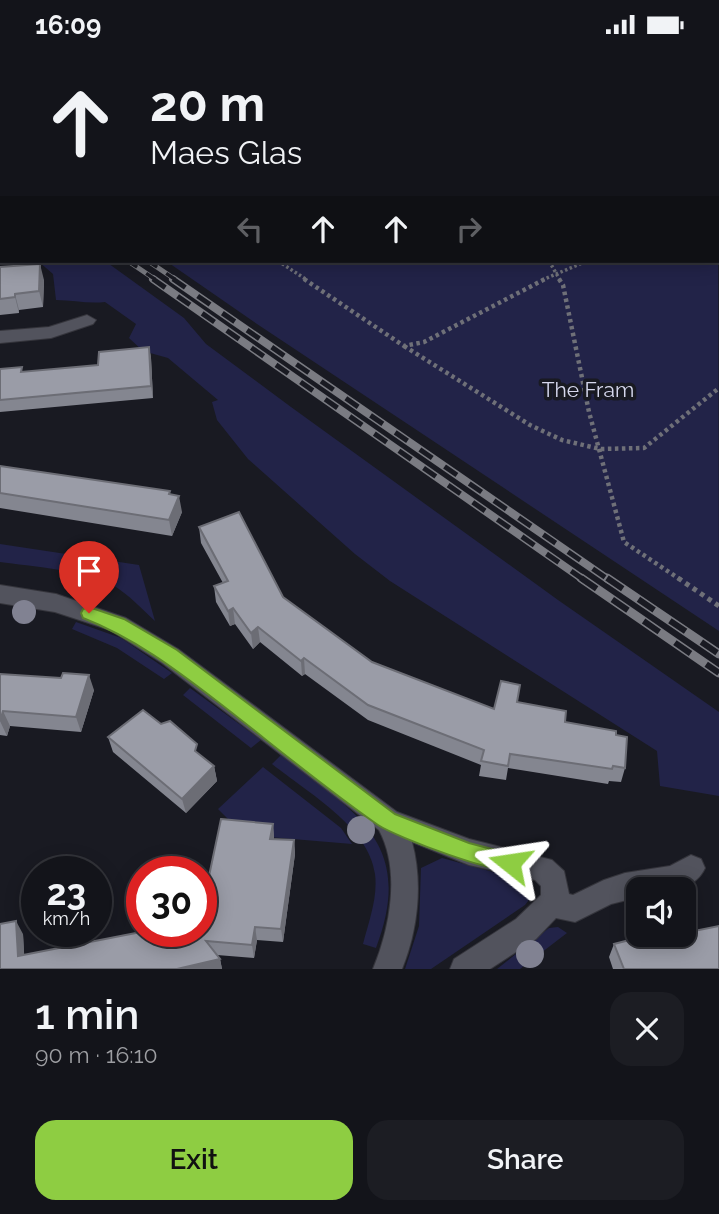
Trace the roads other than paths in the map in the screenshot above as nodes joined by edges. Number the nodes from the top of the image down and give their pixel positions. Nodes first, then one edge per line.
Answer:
1 (87, 320) dead end
2 (0, 337) edge
3 (0, 594) edge
4 (388, 821) junction
5 (691, 869) dead end
6 (551, 904) junction
7 (387, 969) edge
8 (464, 969) edge

1 - 2 street
3 - 4 street
4 - 6 street
4 - 7 street
5 - 6 street
6 - 8 street

